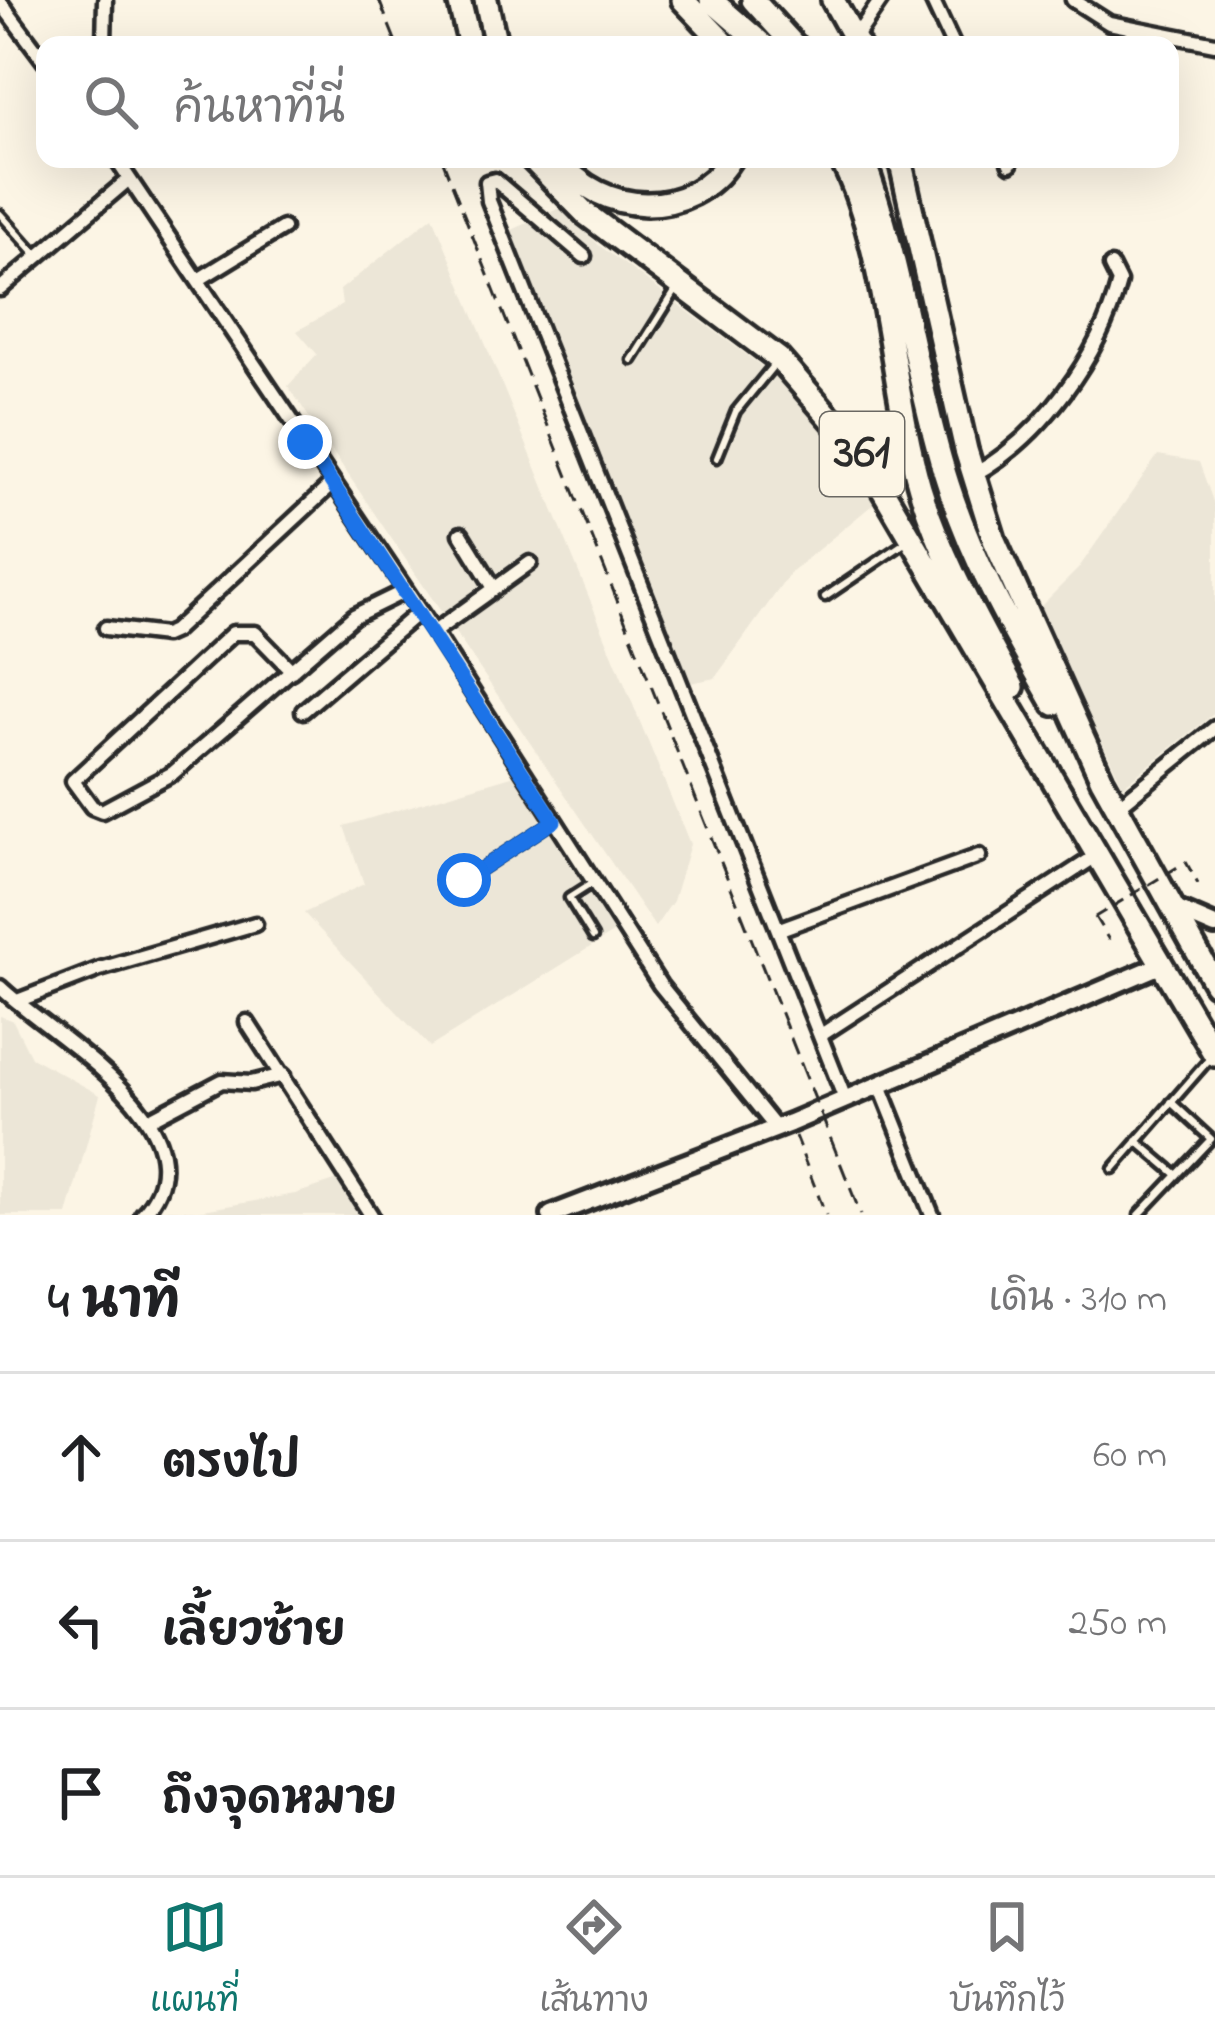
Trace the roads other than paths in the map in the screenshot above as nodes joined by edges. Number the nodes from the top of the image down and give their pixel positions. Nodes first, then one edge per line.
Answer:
1 (105, 0) edge
2 (459, 0) edge
3 (486, 0) edge
4 (683, 0) edge
5 (711, 0) edge
6 (753, 0) edge
7 (833, 0) edge
8 (881, 0) edge
9 (932, 0) edge
10 (1073, 0) edge
11 (0, 2) edge
12 (104, 36) edge
13 (468, 36) edge
14 (494, 36) edge
15 (717, 36) edge
16 (753, 36) edge
17 (786, 36) edge
18 (854, 36) edge
19 (860, 36) edge
20 (949, 36) edge
21 (1175, 36) edge
22 (1179, 37) edge
23 (1215, 44) edge
24 (36, 50) edge
25 (122, 168) edge
26 (541, 168) edge
27 (569, 168) edge
28 (725, 168) edge
29 (845, 168) edge
30 (866, 168) edge
31 (905, 168) edge
32 (129, 179) junction
33 (0, 214) edge
34 (283, 228) dead end
35 (38, 256) junction
36 (584, 256) dead end
37 (1111, 266) dead end
38 (198, 280) junction
39 (681, 282) junction
40 (0, 289) edge
41 (779, 358) junction
42 (632, 360) dead end
43 (717, 458) dead end
44 (973, 475) junction
45 (332, 484) junction
46 (461, 534) dead end
47 (912, 538) junction
48 (530, 563) dead end
49 (494, 588) junction
50 (405, 591) junction
51 (825, 597) dead end
52 (420, 610) junction
53 (106, 628) dead end
54 (434, 632) junction
55 (292, 671) junction
56 (302, 711) dead end
57 (1215, 728) edge
58 (1102, 780) junction
59 (1117, 806) junction
60 (554, 821) junction
61 (1095, 845) junction
62 (979, 856) dead end
63 (464, 880) dead end
64 (594, 882) junction
65 (1173, 908) junction
66 (255, 924) dead end
67 (1215, 926) edge
68 (780, 929) junction
69 (593, 938) dead end
70 (1163, 964) junction
71 (1215, 984) edge
72 (0, 987) edge
73 (16, 1001) junction
74 (247, 1022) dead end
75 (821, 1035) junction
76 (1215, 1054) edge
77 (284, 1076) junction
78 (880, 1085) junction
79 (845, 1099) junction
80 (1171, 1102) junction
81 (148, 1120) junction
82 (783, 1125) junction
83 (1137, 1142) junction
84 (1113, 1168) dead end
85 (1177, 1174) junction
86 (142, 1215) edge
87 (371, 1215) edge
88 (551, 1215) edge
89 (932, 1215) edge
90 (1139, 1215) edge

1 - 12 street
2 - 13 highway
3 - 14 highway
4 - 15 highway
5 - 16 highway
6 - 17 highway
7 - 18 highway
8 - 19 street
9 - 20 street
10 - 21 street
11 - 24 street
22 - 23 street
25 - 32 street
26 - 39 highway, 361
27 - 28 highway
29 - 61 highway
30 - 58 highway
31 - 44 highway, 361
32 - 35 street
32 - 38 street
33 - 35 lane
34 - 38 street
35 - 40 street
36 - 68 street
37 - 44 street
38 - 45 street
39 - 41 highway, 361
39 - 42 lane
41 - 43 lane
41 - 47 highway, 361
44 - 58 highway, 361
45 - 50 street
45 - 53 street
46 - 49 street
47 - 51 lane
47 - 61 highway, 361
48 - 49 street
49 - 54 street
50 - 52 street
50 - 55 street
52 - 54 street
52 - 56 street
54 - 60 street
55 - 55 street
57 - 59 street
58 - 59 highway, 361
59 - 65 highway, 361
60 - 63 lane
60 - 64 street
61 - 70 highway, 361
61 - 75 street
62 - 68 street
64 - 69 lane
64 - 82 street
65 - 67 street
65 - 71 highway, 361
66 - 73 street
68 - 75 street
70 - 76 highway, 361
70 - 78 street
72 - 73 street
73 - 81 street
74 - 77 street
75 - 79 street
76 - 80 lane
77 - 81 street
77 - 87 street
78 - 79 street
78 - 89 street
79 - 82 street
80 - 83 lane
80 - 85 lane
81 - 86 street
82 - 88 street
83 - 84 lane
83 - 85 lane
85 - 90 lane

